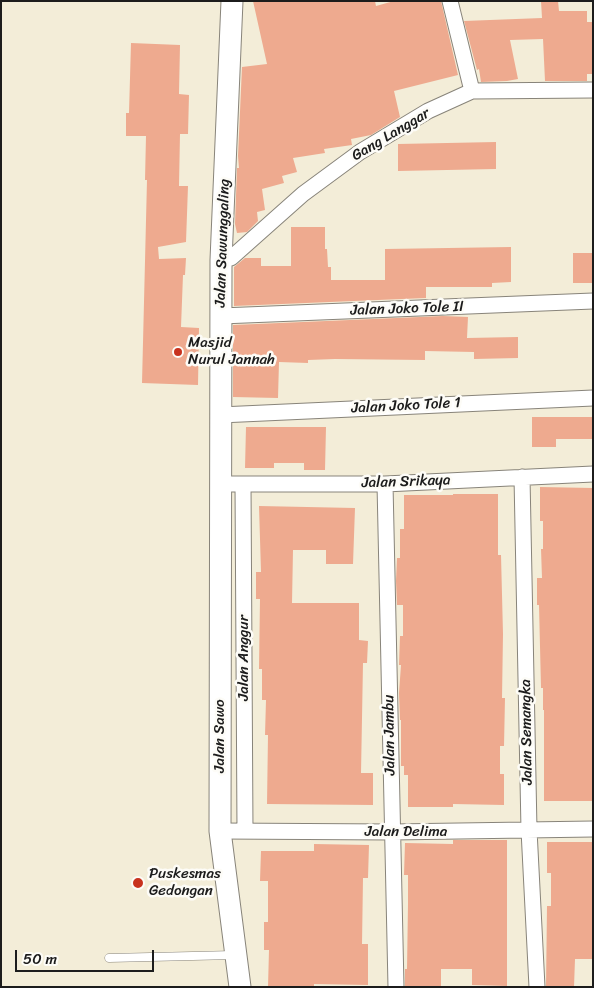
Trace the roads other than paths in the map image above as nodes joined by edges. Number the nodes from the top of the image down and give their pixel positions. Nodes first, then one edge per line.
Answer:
1 (232, 1) edge
2 (450, 1) edge
3 (593, 90) edge
4 (472, 91) junction
5 (221, 260) junction
6 (593, 300) edge
7 (221, 316) junction
8 (593, 398) edge
9 (220, 415) junction
10 (593, 474) edge
11 (522, 477) junction
12 (220, 484) junction
13 (243, 484) junction
14 (385, 484) junction
15 (593, 829) edge
16 (530, 830) junction
17 (220, 831) junction
18 (245, 831) junction
19 (392, 832) junction
20 (236, 955) junction
21 (109, 958) dead end
22 (240, 987) edge
23 (396, 987) edge
24 (537, 987) edge

1 - 5 street, Jalan Sawunggaling
2 - 4 street
3 - 4 street, Gang Langgar
4 - 5 street, Gang Langgar
5 - 7 street, Jalan Sawunggaling
6 - 7 street, Jalan Joko Tole II
7 - 9 street, Jalan Sawunggaling
8 - 9 street, Jalan Joko Tole 1
9 - 12 street, Jalan Sawunggaling
10 - 11 street, Jalan Srikaya
11 - 14 street, Jalan Srikaya
11 - 16 street, Jalan Semangka
12 - 13 street, Jalan Srikaya
12 - 17 street, Jalan Sawo
13 - 14 street, Jalan Srikaya
13 - 18 street, Jalan Anggur
14 - 19 street, Jalan Jambu
15 - 16 street, Jalan Delima
16 - 19 street, Jalan Delima
16 - 24 street, Jalan Semangka
17 - 18 street, Jalan Delima
17 - 20 street, Jalan Sawo
18 - 19 street, Jalan Delima
19 - 23 street, Jalan Jambu
20 - 21 lane
20 - 22 street, Jalan Sawo

